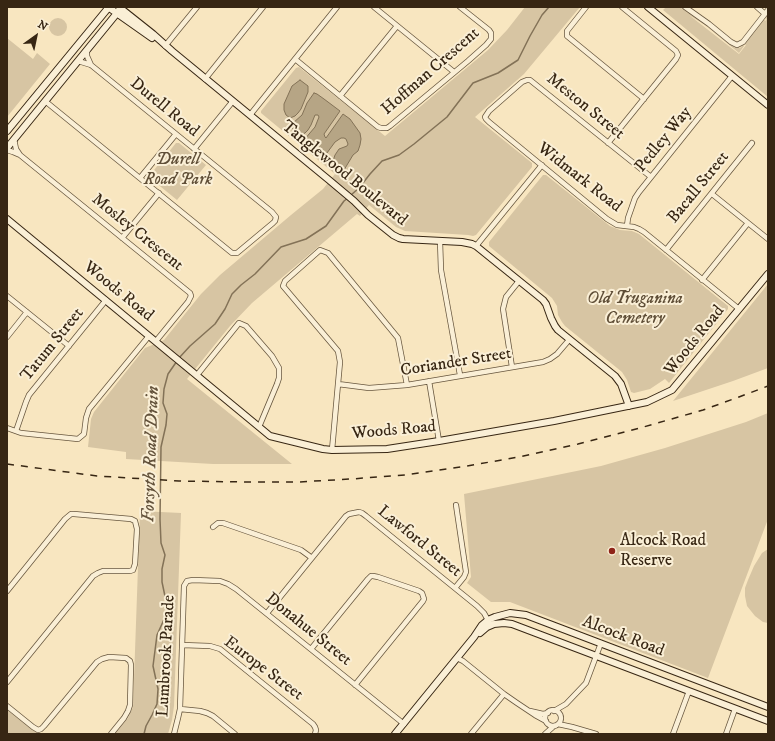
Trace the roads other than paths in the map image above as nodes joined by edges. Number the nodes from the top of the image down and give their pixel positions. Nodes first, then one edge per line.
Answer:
1 (108, 7) edge
2 (197, 7) edge
3 (263, 7) edge
4 (374, 7) edge
5 (460, 7) edge
6 (586, 7) edge
7 (622, 7) edge
8 (648, 7) edge
9 (685, 7) edge
10 (757, 7) edge
11 (334, 8) edge
12 (120, 9) edge
13 (655, 9) edge
14 (766, 12) edge
15 (397, 26) junction
16 (165, 46) junction
17 (87, 51) junction
18 (295, 59) junction
19 (78, 62) junction
20 (91, 65) junction
21 (454, 72) junction
22 (732, 76) junction
23 (205, 78) junction
24 (37, 94) junction
25 (340, 96) junction
26 (644, 99) junction
27 (45, 101) junction
28 (233, 101) junction
29 (768, 105) edge
30 (250, 115) junction
31 (485, 117) joint
32 (7, 131) edge
33 (176, 134) junction
34 (14, 140) junction
35 (608, 143) junction
36 (752, 143) dead end
37 (7, 149) edge
38 (194, 149) junction
39 (20, 155) junction
40 (542, 166) junction
41 (651, 177) junction
42 (140, 178) junction
43 (159, 193) junction
44 (712, 194) junction
45 (7, 219) edge
46 (748, 223) junction
47 (7, 224) edge
48 (627, 226) junction
49 (122, 238) junction
50 (768, 240) edge
51 (33, 241) junction
52 (440, 241) junction
53 (476, 246) junction
54 (666, 250) junction
55 (768, 274) edge
56 (702, 280) junction
57 (519, 281) junction
58 (7, 296) edge
59 (106, 300) junction
60 (739, 309) junction
61 (27, 312) junction
62 (149, 336) junction
63 (7, 337) edge
64 (569, 340) junction
65 (156, 341) junction
66 (69, 346) junction
67 (512, 367) junction
68 (196, 374) junction
69 (460, 375) junction
70 (429, 381) junction
71 (338, 384) junction
72 (407, 384) junction
73 (629, 406) junction
74 (259, 427) junction
75 (7, 428) edge
76 (16, 431) junction
77 (439, 441) junction
78 (332, 450) junction
79 (456, 505) dead end
80 (213, 527) dead end
81 (312, 558) junction
82 (187, 581) joint
83 (455, 588) junction
84 (7, 592) edge
85 (267, 613) junction
86 (490, 623) junction
87 (601, 644) junction
88 (182, 645) junction
89 (311, 649) junction
90 (596, 656) junction
91 (457, 658) junction
92 (7, 682) edge
93 (355, 685) junction
94 (689, 691) junction
95 (504, 694) junction
96 (566, 704) junction
97 (7, 706) edge
98 (768, 707) edge
99 (735, 709) junction
100 (180, 710) junction
101 (529, 710) junction
102 (554, 711) junction
103 (548, 714) junction
104 (561, 716) junction
105 (547, 721) junction
106 (768, 721) edge
107 (404, 724) junction
108 (556, 725) junction
109 (572, 727) junction
110 (111, 734) edge
111 (174, 734) edge
112 (235, 734) edge
113 (315, 734) edge
114 (395, 734) edge
115 (471, 734) edge
116 (545, 734) edge
117 (596, 734) edge
118 (672, 734) edge
119 (726, 734) edge

1 - 12 street, Tanglewood Boulevard
1 - 24 street
2 - 16 street
3 - 23 street
4 - 15 street
5 - 21 street, Hoffman Crescent
6 - 26 street
7 - 26 street
8 - 13 street
9 - 14 street
10 - 14 street
11 - 18 street
12 - 16 street, Tanglewood Boulevard
12 - 17 street
13 - 22 street
15 - 21 street
15 - 25 street
16 - 23 street, Tanglewood Boulevard
17 - 19 street
17 - 20 street
18 - 25 street, Hoffman Crescent
18 - 30 street
19 - 20 street, Durell Road
19 - 27 street
20 - 33 street, Durell Road
21 - 25 street, Hoffman Crescent
22 - 29 street
22 - 41 street, Pedley Way
23 - 28 street, Tanglewood Boulevard
24 - 27 street
24 - 32 street
26 - 35 street
27 - 34 street
27 - 42 street
28 - 30 street, Tanglewood Boulevard
28 - 38 street
30 - 52 street, Tanglewood Boulevard
31 - 35 street, Meston Street
31 - 40 street, Widmark Road
33 - 38 street, Durell Road
33 - 42 street
34 - 37 street
34 - 39 street, Mosley Crescent
35 - 41 street, Meston Street
36 - 44 street, Bacall Street
37 - 39 street, Mosley Crescent
38 - 43 street, Durell Road
39 - 49 street, Mosley Crescent
40 - 48 street, Widmark Road
40 - 53 street
41 - 48 street, Pedley Way
42 - 43 street
43 - 49 street
44 - 46 street
44 - 54 street, Bacall Street
45 - 51 street, Woods Road
46 - 50 street
46 - 56 street
47 - 51 street, Woods Road
48 - 54 street, Widmark Road
49 - 65 street, Mosley Crescent
51 - 59 street, Woods Road
52 - 53 street, Tanglewood Boulevard
52 - 69 street
53 - 57 street, Tanglewood Boulevard
54 - 56 street, Widmark Road
55 - 60 street, Woods Road
56 - 60 street, Widmark Road
57 - 64 street, Tanglewood Boulevard
57 - 67 street
58 - 61 street
59 - 62 street, Woods Road
59 - 66 street, Tatum Street
60 - 73 street, Woods Road
61 - 63 street
61 - 66 street
62 - 65 street, Woods Road
62 - 76 street
64 - 67 street, Coriander Street
64 - 73 street, Tanglewood Boulevard
65 - 68 street, Woods Road
66 - 76 street, Tatum Street
67 - 69 street, Coriander Street
68 - 74 street, Woods Road
68 - 74 street
69 - 70 street, Coriander Street
70 - 72 street, Coriander Street
70 - 77 street
71 - 72 street, Coriander Street
71 - 72 street
71 - 78 street
73 - 77 street, Woods Road
74 - 78 street, Woods Road
75 - 76 street
77 - 78 street, Woods Road
79 - 83 street
80 - 81 street
81 - 83 street, Lawford Street
81 - 85 street, Lawford Street
82 - 85 street, Donahue Street
82 - 88 street, Lumbrook Parade
83 - 86 street, Lawford Street
84 - 92 street
85 - 89 street, Donahue Street
86 - 87 street, Alcock Road
86 - 90 street, Alcock Road
86 - 91 street, Alcock Road
87 - 90 street
87 - 98 street, Alcock Road
88 - 100 street, Lumbrook Parade
88 - 113 street, Europe Street
89 - 93 street, Donahue Street
89 - 93 street
90 - 94 street, Alcock Road
90 - 96 street
91 - 95 street
91 - 107 street, Alcock Road
93 - 107 street, Donahue Street
94 - 99 street, Alcock Road
94 - 118 street
95 - 101 street
95 - 115 street
96 - 102 street
96 - 104 street
97 - 110 street
99 - 106 street, Alcock Road
99 - 119 street
100 - 111 street, Lumbrook Parade
100 - 112 street
101 - 103 street
101 - 105 street
102 - 103 street
102 - 104 street
103 - 105 street
104 - 108 street
104 - 109 street
105 - 108 street
105 - 116 street
107 - 114 street, Alcock Road
108 - 109 street
108 - 116 street
109 - 117 street

